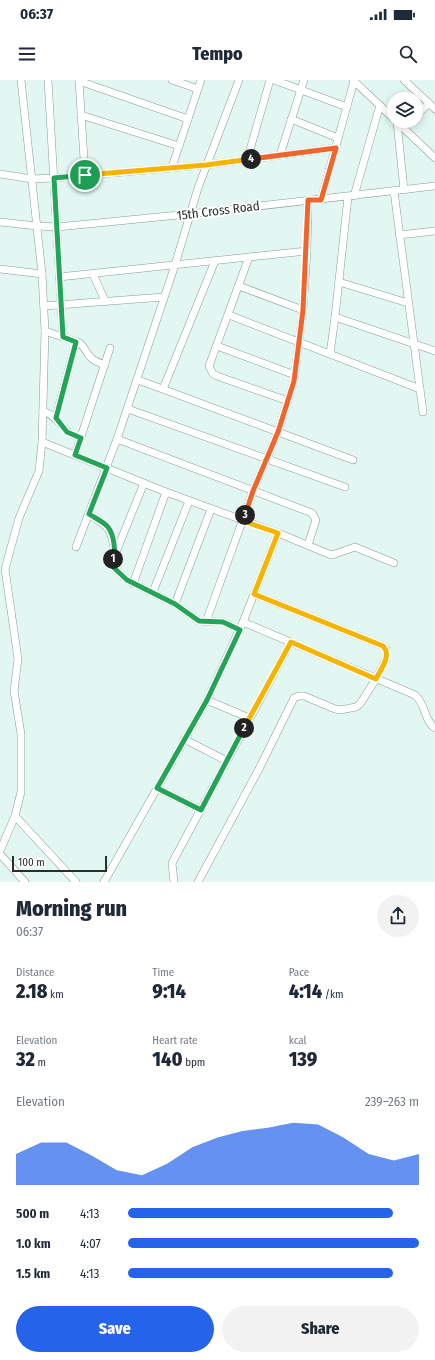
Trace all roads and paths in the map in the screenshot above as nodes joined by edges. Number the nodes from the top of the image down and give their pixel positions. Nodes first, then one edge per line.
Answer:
1 (21, 80) edge
2 (48, 80) edge
3 (79, 80) edge
4 (172, 80) edge
5 (201, 80) edge
6 (239, 80) edge
7 (270, 80) edge
8 (274, 80) edge
9 (304, 80) edge
10 (354, 80) edge
11 (404, 80) edge
12 (198, 89) junction
13 (301, 90) junction
14 (429, 103) junction
15 (380, 105) junction
16 (348, 107) junction
17 (423, 109) edge
18 (435, 109) edge
19 (387, 112) edge
20 (81, 115) junction
21 (291, 119) junction
22 (188, 120) junction
23 (398, 128) edge
24 (404, 128) edge
25 (338, 138) junction
26 (179, 146) junction
27 (336, 148) junction
28 (280, 156) junction
29 (435, 158) edge
30 (247, 160) junction
31 (206, 165) junction
32 (172, 167) junction
33 (0, 174) edge
34 (85, 175) junction
35 (54, 178) junction
36 (32, 179) junction
37 (435, 186) edge
38 (404, 190) junction
39 (394, 191) junction
40 (351, 196) junction
41 (308, 200) junction
42 (321, 200) junction
43 (189, 214) junction
44 (0, 222) edge
45 (37, 226) junction
46 (57, 226) junction
47 (435, 231) edge
48 (399, 235) junction
49 (306, 251) junction
50 (250, 257) junction
51 (215, 261) junction
52 (175, 265) junction
53 (0, 269) edge
54 (42, 274) junction
55 (93, 274) junction
56 (59, 277) junction
57 (339, 282) junction
58 (239, 286) junction
59 (164, 297) junction
60 (105, 301) junction
61 (408, 303) junction
62 (61, 304) junction
63 (44, 306) junction
64 (303, 310) junction
65 (229, 315) junction
66 (335, 317) junction
67 (46, 331) junction
68 (63, 337) junction
69 (76, 342) junction
70 (299, 342) junction
71 (413, 344) junction
72 (217, 346) junction
73 (110, 348) dead end
74 (435, 351) edge
75 (330, 354) junction
76 (105, 365) junction
77 (295, 375) junction
78 (138, 380) junction
79 (163, 389) junction
80 (420, 389) junction
81 (288, 401) junction
82 (128, 409) junction
83 (43, 411) junction
84 (423, 412) dead end
85 (56, 418) junction
86 (278, 432) junction
87 (81, 438) junction
88 (117, 439) junction
89 (42, 442) junction
90 (75, 455) junction
91 (267, 460) junction
92 (353, 460) dead end
93 (107, 468) junction
94 (144, 483) junction
95 (345, 487) dead end
96 (253, 491) junction
97 (166, 492) junction
98 (189, 501) junction
99 (211, 509) junction
100 (89, 514) junction
101 (243, 521) junction
102 (278, 533) junction
103 (308, 545) junction
104 (76, 547) dead end
105 (115, 553) junction
106 (394, 563) dead end
107 (133, 584) junction
108 (153, 592) junction
109 (254, 594) junction
110 (175, 604) junction
111 (206, 622) junction
112 (243, 622) junction
113 (240, 630) junction
114 (291, 642) junction
115 (376, 679) junction
116 (207, 700) junction
117 (250, 718) junction
118 (435, 728) edge
119 (184, 739) junction
120 (227, 761) junction
121 (157, 788) junction
122 (201, 810) junction
123 (15, 816) junction
124 (0, 850) edge
125 (0, 854) edge
126 (22, 881) edge
127 (76, 882) edge
128 (104, 882) edge
129 (174, 882) edge
130 (198, 882) edge

1 - 36 street
2 - 35 street
3 - 20 street
3 - 22 street
4 - 12 street
5 - 12 street
6 - 31 street
7 - 30 street
8 - 13 street
9 - 13 street
10 - 15 street
10 - 16 street
11 - 14 street
12 - 22 street
13 - 16 street
13 - 21 street
14 - 17 street
14 - 18 street
15 - 19 street
15 - 40 street
16 - 25 street
20 - 26 street
20 - 34 street
21 - 25 street
21 - 28 street
22 - 26 street
23 - 38 street
24 - 29 street
25 - 27 street
26 - 32 street
27 - 28 street
27 - 42 street
28 - 30 street
30 - 31 street
31 - 32 street
31 - 43 street
32 - 34 street
33 - 36 street
34 - 35 street
35 - 36 street
35 - 46 street
36 - 45 street
37 - 38 street, 15th Cross Road
38 - 39 street, 15th Cross Road
39 - 40 street, 15th Cross Road
39 - 48 street
40 - 42 street, 15th Cross Road
40 - 57 street
41 - 42 street, 15th Cross Road
41 - 43 street, 15th Cross Road
41 - 49 street
43 - 46 street, 15th Cross Road
43 - 52 street
44 - 45 street, 15th Cross Road
45 - 46 street, 15th Cross Road
45 - 54 street
46 - 56 street
47 - 48 street
48 - 61 street
49 - 50 street
49 - 64 street
50 - 51 street
50 - 58 street
51 - 52 street
51 - 79 street
52 - 55 street
52 - 59 street
53 - 54 street
54 - 63 street
55 - 56 street
55 - 60 street
56 - 62 street
57 - 61 street
57 - 66 street
58 - 64 street
58 - 65 street
59 - 60 street
59 - 78 street
60 - 62 street
61 - 71 street
62 - 63 street
62 - 68 street
63 - 67 street
64 - 70 street
65 - 70 street
65 - 72 street
66 - 71 street
66 - 75 street
67 - 68 street
67 - 83 street
68 - 69 street
69 - 76 street
69 - 85 street
70 - 75 street
70 - 77 street
71 - 74 street
71 - 80 street
72 - 77 street
72 - 81 street
73 - 76 street
75 - 80 street
76 - 87 street
77 - 81 street
78 - 79 street
78 - 82 street
79 - 86 street
80 - 84 street
81 - 86 street
82 - 88 street
82 - 91 street
83 - 85 street
83 - 89 street
85 - 87 street
86 - 91 street
86 - 92 street
87 - 90 street
88 - 93 street
88 - 96 street
89 - 90 street
89 - 123 street
90 - 93 street
91 - 95 street
91 - 96 street
93 - 94 street
93 - 100 street
94 - 97 street
94 - 105 street
96 - 101 street
96 - 103 street
97 - 98 street
97 - 107 street
98 - 99 street
98 - 108 street
99 - 101 street
99 - 110 street
100 - 104 street
100 - 105 street
101 - 102 street
101 - 111 street
102 - 103 street
102 - 109 street
103 - 106 street
105 - 107 street
107 - 108 street
108 - 110 street
109 - 112 street
109 - 115 street
110 - 111 street
111 - 113 street
112 - 113 street
112 - 114 street
113 - 116 street
114 - 115 street
114 - 117 street
115 - 118 street
115 - 130 street
116 - 117 street
116 - 119 street
117 - 120 street
119 - 120 street
119 - 121 street
120 - 122 street
121 - 122 street
121 - 128 street
122 - 129 street
123 - 124 street
123 - 127 street
125 - 126 street

